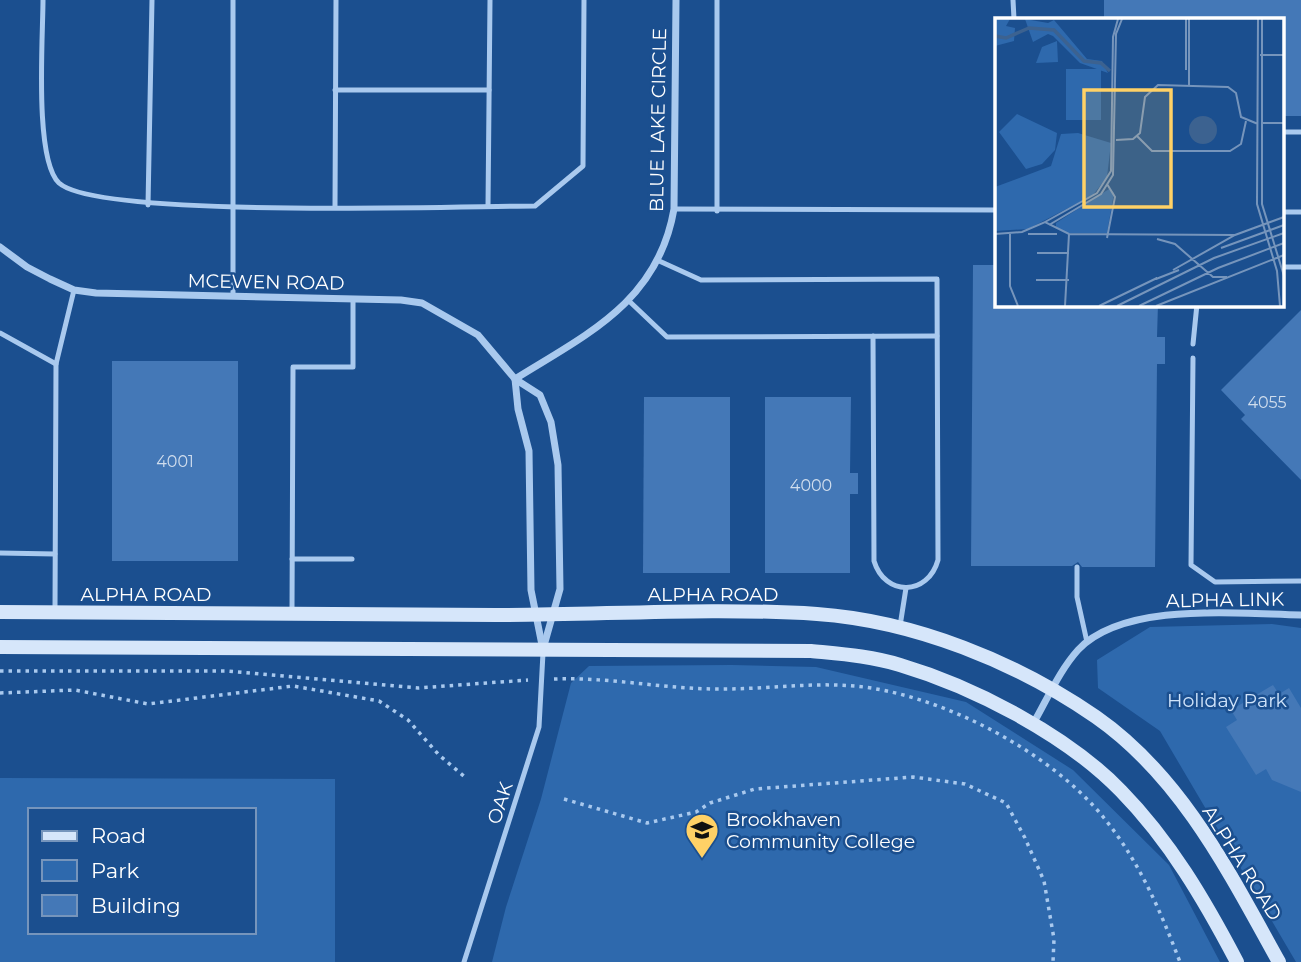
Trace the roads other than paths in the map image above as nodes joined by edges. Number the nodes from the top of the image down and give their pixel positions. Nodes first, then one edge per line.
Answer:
1 (43, 0) edge
2 (152, 0) edge
3 (233, 0) edge
4 (336, 0) edge
5 (490, 0) edge
6 (584, 0) edge
7 (676, 0) edge
8 (717, 0) edge
9 (1013, 0) edge
10 (1014, 18) edge
11 (335, 90) junction
12 (489, 90) junction
13 (148, 205) junction
14 (233, 206) junction
15 (335, 206) junction
16 (488, 206) junction
17 (674, 209) junction
18 (995, 210) edge
19 (718, 211) junction
20 (0, 247) edge
21 (657, 260) junction
22 (74, 290) junction
23 (233, 296) junction
24 (352, 299) junction
25 (628, 300) junction
26 (1197, 306) edge
27 (0, 333) edge
28 (873, 336) junction
29 (937, 336) junction
30 (1193, 344) dead end
31 (1193, 358) dead end
32 (56, 364) junction
33 (515, 379) junction
34 (0, 553) edge
35 (55, 554) junction
36 (292, 559) junction
37 (352, 559) dead end
38 (1077, 566) dead end
39 (1301, 581) edge
40 (906, 588) junction
41 (0, 612) edge
42 (55, 613) junction
43 (292, 614) junction
44 (552, 614) junction
45 (536, 615) junction
46 (1301, 615) edge
47 (900, 628) junction
48 (1087, 642) junction
49 (0, 647) edge
50 (543, 649) junction
51 (1053, 689) junction
52 (1032, 725) junction
53 (464, 962) edge
54 (1237, 962) edge
55 (1279, 962) edge

1 - 13 lane
2 - 13 lane
3 - 14 lane
4 - 11 lane
5 - 12 lane
6 - 16 lane
7 - 17 street, BLUE LAKE CIRCLE
8 - 19 lane
9 - 10 lane
11 - 12 lane
11 - 15 lane
12 - 16 lane
13 - 14 lane
14 - 15 lane
14 - 23 lane
15 - 16 lane
17 - 19 lane
17 - 21 street, BLUE LAKE CIRCLE
18 - 19 lane
20 - 22 street, MCEWEN ROAD
21 - 25 street, BLUE LAKE CIRCLE
21 - 29 lane
22 - 23 street, MCEWEN ROAD
22 - 32 lane
23 - 24 street, MCEWEN ROAD
24 - 33 street, MCEWEN ROAD
24 - 36 lane
25 - 28 lane
25 - 33 street, BLUE LAKE CIRCLE
26 - 30 lane
27 - 32 lane
28 - 29 lane
28 - 40 lane
29 - 40 lane
31 - 39 lane
32 - 35 lane
33 - 44 street, MCEWEN ROAD
33 - 45 street
34 - 35 lane
35 - 42 lane
36 - 37 lane
36 - 43 lane
38 - 48 lane
40 - 47 lane
41 - 42 street, ALPHA ROAD
42 - 43 street, ALPHA ROAD
43 - 45 street, ALPHA ROAD
44 - 45 street, ALPHA ROAD
44 - 47 street, ALPHA ROAD
44 - 50 street, MCEWEN ROAD
45 - 50 street
46 - 48 street, ALPHA LINK
47 - 51 street, ALPHA ROAD
48 - 51 street, ALPHA LINK
49 - 50 street
50 - 52 street
50 - 53 lane, OAK
51 - 52 street, ALPHA LINK
51 - 55 street, ALPHA ROAD
52 - 54 street

